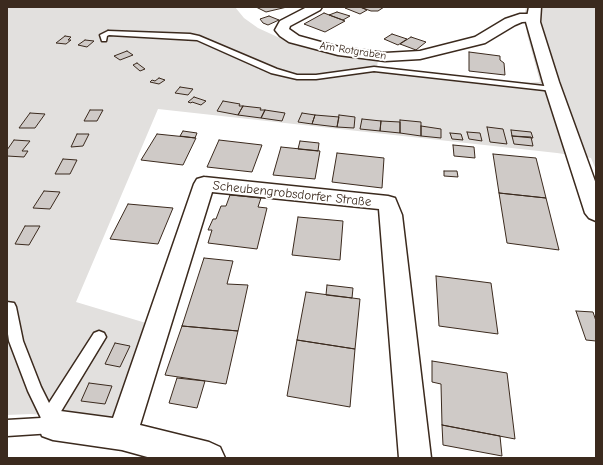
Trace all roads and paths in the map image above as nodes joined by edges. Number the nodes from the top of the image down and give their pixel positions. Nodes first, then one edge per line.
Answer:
1 (316, 7) edge
2 (534, 12) edge
3 (104, 40) dead end
4 (553, 89) junction
5 (596, 213) edge
6 (7, 307) edge
7 (99, 337) dead end
8 (51, 421) junction
9 (7, 428) edge
10 (122, 435) junction
11 (209, 458) edge
12 (415, 458) edge

1 - 2 street, Am Rotgraben
2 - 4 street
3 - 4 lane
4 - 5 street
6 - 8 lane
7 - 8 lane
8 - 9 lane
8 - 10 street
10 - 11 street
10 - 12 street, Scheubengrobsdorfer Straße

